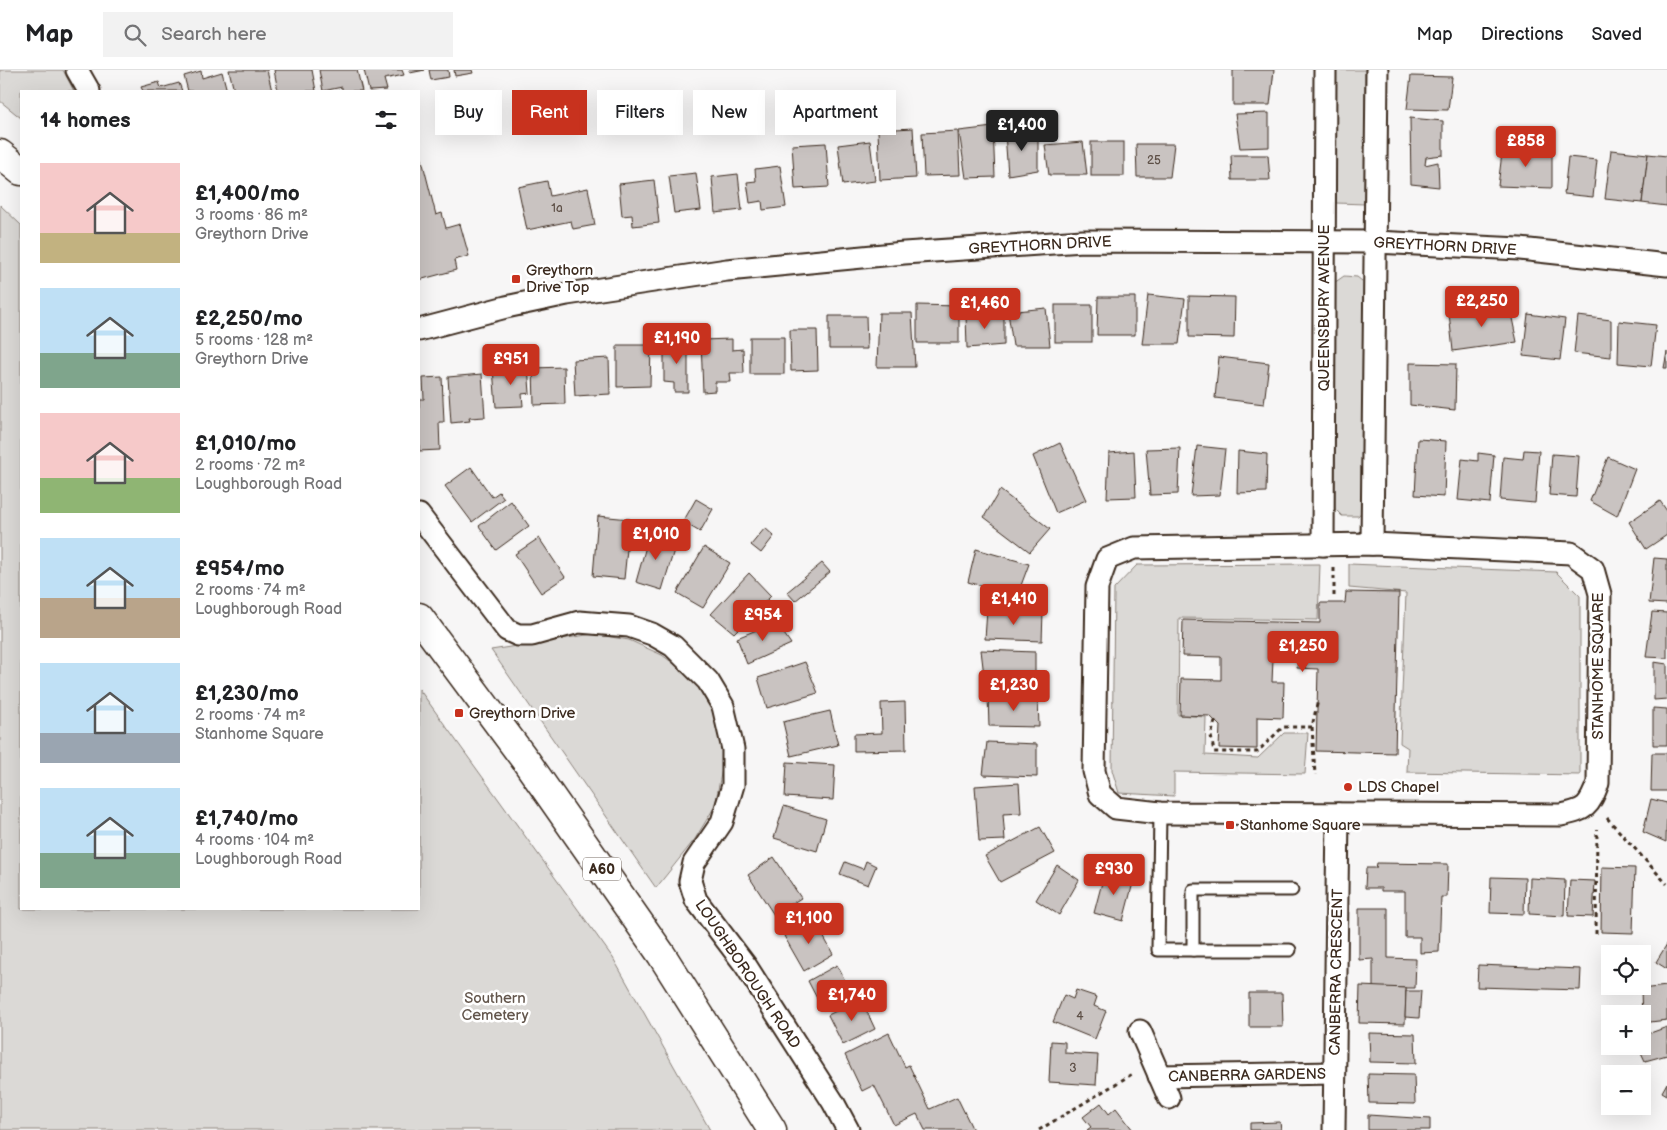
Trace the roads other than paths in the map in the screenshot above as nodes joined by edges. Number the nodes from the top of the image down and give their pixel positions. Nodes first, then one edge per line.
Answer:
1 (77, 70) edge
2 (1325, 70) edge
3 (1377, 70) edge
4 (88, 90) edge
5 (0, 154) edge
6 (20, 170) edge
7 (1325, 241) junction
8 (1375, 242) junction
9 (1667, 265) edge
10 (420, 330) edge
11 (420, 516) edge
12 (1372, 544) junction
13 (1323, 545) junction
14 (420, 618) edge
15 (1160, 813) junction
16 (1338, 814) junction
17 (1292, 890) dead end
18 (1193, 950) junction
19 (1290, 950) dead end
20 (1140, 1031) dead end
21 (1156, 1069) junction
22 (1334, 1073) junction
23 (1169, 1098) dead end
24 (772, 1130) edge
25 (848, 1130) edge
26 (1334, 1130) edge

1 - 4 street
2 - 7 street, QUEENSBURY AVENUE
3 - 8 street
5 - 6 main road
7 - 8 street, GREYTHORN DRIVE
7 - 10 street, GREYTHORN DRIVE
7 - 13 street, QUEENSBURY AVENUE
8 - 9 street, GREYTHORN DRIVE
8 - 12 street
11 - 25 street, LOUGHBOROUGH ROAD
12 - 13 street, STANHOME SQUARE
12 - 16 street, STANHOME SQUARE
13 - 15 street, STANHOME SQUARE
14 - 24 main road, A60
15 - 16 street, STANHOME SQUARE
15 - 18 lane
16 - 22 street, CANBERRA CRESCENT
17 - 18 lane
18 - 19 lane
20 - 21 street, CANBERRA GARDENS
21 - 22 street, CANBERRA GARDENS
21 - 23 street, CANBERRA GARDENS
22 - 26 street, CANBERRA CRESCENT

